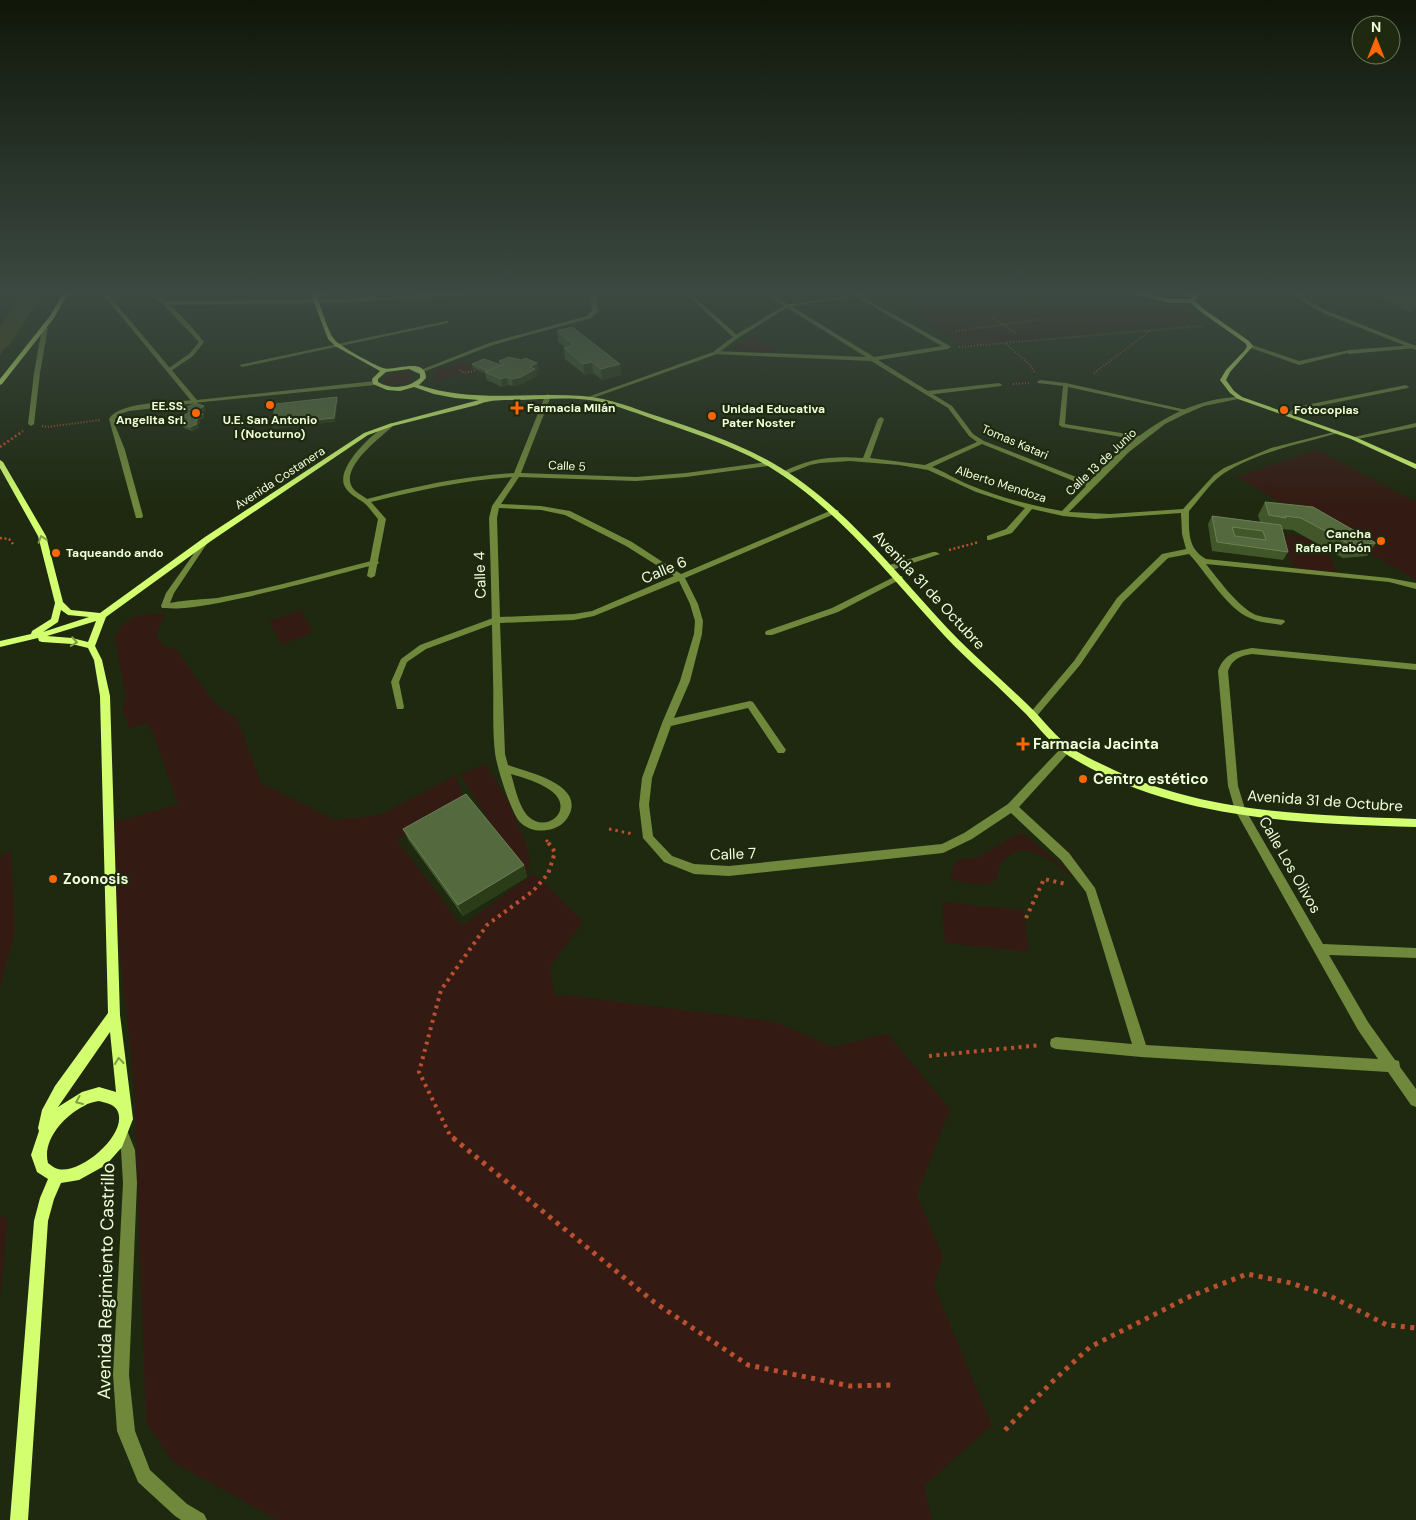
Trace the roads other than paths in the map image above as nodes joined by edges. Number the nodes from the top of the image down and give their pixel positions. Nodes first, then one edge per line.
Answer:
1 (16, 363) edge
2 (39, 363) edge
3 (163, 363) edge
4 (179, 363) edge
5 (252, 363) edge
6 (369, 363) edge
7 (442, 363) edge
8 (687, 363) edge
9 (879, 363) edge
10 (1237, 363) edge
11 (242, 365) dead end
12 (169, 370) junction
13 (384, 371) junction
14 (421, 371) junction
15 (1040, 382) road end
16 (0, 383) edge
17 (375, 383) junction
18 (414, 385) junction
19 (999, 385) road end
20 (1066, 385) junction
21 (1406, 387) dead end
22 (927, 393) junction
23 (548, 396) junction
24 (489, 398) junction
25 (588, 398) junction
26 (1240, 398) junction
27 (195, 402) junction
28 (1188, 411) junction
29 (1289, 415) junction
30 (881, 419) dead end
31 (31, 424) road end
32 (391, 425) junction
33 (1416, 425) edge
34 (1336, 432) junction
35 (1140, 438) junction
36 (1353, 438) junction
37 (982, 442) junction
38 (866, 460) junction
39 (0, 462) edge
40 (768, 464) junction
41 (926, 467) junction
42 (1416, 467) edge
43 (784, 474) junction
44 (517, 475) junction
45 (1090, 486) junction
46 (366, 501) junction
47 (496, 506) junction
48 (1030, 507) junction
49 (1186, 511) junction
50 (835, 512) junction
51 (1063, 514) junction
52 (139, 516) dead end
53 (990, 538) road end
54 (208, 539) junction
55 (1190, 551) junction
56 (936, 554) road end
57 (1199, 559) junction
58 (375, 562) junction
59 (889, 568) junction
60 (371, 576) dead end
61 (681, 577) junction
62 (899, 578) junction
63 (1416, 586) edge
64 (59, 603) junction
65 (165, 606) joint
66 (102, 616) junction
67 (496, 620) junction
68 (1281, 622) dead end
69 (769, 632) dead end
70 (17, 641) junction
71 (0, 644) edge
72 (92, 646) junction
73 (1416, 667) edge
74 (400, 707) dead end
75 (1033, 715) junction
76 (666, 723) junction
77 (1066, 749) junction
78 (781, 750) dead end
79 (503, 767) junction
80 (1012, 807) junction
81 (1240, 810) junction
82 (1416, 823) edge
83 (1320, 948) junction
84 (1416, 953) edge
85 (114, 1015) junction
86 (1056, 1043) road end
87 (1141, 1051) junction
88 (1394, 1066) junction
89 (1416, 1100) edge
90 (123, 1106) junction
91 (44, 1134) junction
92 (122, 1135) junction
93 (57, 1176) junction
94 (19, 1520) edge
95 (198, 1520) edge

1 - 16 main road
2 - 31 street
3 - 12 street
4 - 12 lane
5 - 11 lane
6 - 13 main road
7 - 14 street
8 - 25 street
9 - 22 street, Tomas Katari
10 - 26 main road
12 - 27 street
13 - 14 main road
13 - 17 main road
14 - 18 main road
15 - 20 lane
17 - 18 main road, Avenida 31 de Octubre
17 - 27 street
18 - 24 main road, Avenida 31 de Octubre
19 - 22 street
20 - 28 lane
20 - 35 lane
21 - 29 lane
22 - 37 street, Tomas Katari
23 - 24 main road, Avenida 31 de Octubre
23 - 25 main road, Avenida 31 de Octubre
23 - 44 street, Calle 4
24 - 32 main road, Avenida Costanera
25 - 40 main road, Avenida 31 de Octubre
26 - 28 street, Calle 13 de Junio
26 - 29 main road
27 - 52 street
28 - 35 street, Calle 13 de Junio
29 - 34 main road
30 - 38 street
32 - 46 street
32 - 54 main road, Avenida Costanera
33 - 36 street
34 - 36 main road
34 - 49 street
35 - 45 street, Calle 13 de Junio
36 - 42 main road
37 - 41 street
37 - 45 street, Tomas Katari
38 - 41 street, Alberto Mendoza
38 - 43 street, Alberto Mendoza
64 -> 39 main road
40 - 43 main road, Avenida 31 de Octubre
40 - 44 street, Calle 5
41 - 48 street, Alberto Mendoza
43 - 50 main road, Avenida 31 de Octubre
44 - 46 street, Calle 5
44 - 47 street, Calle 4
45 - 51 street, Calle 13 de Junio
46 - 58 street
47 - 61 street
47 - 67 street, Calle 4
48 - 51 street, Alberto Mendoza
48 - 53 street
49 - 51 street, Alberto Mendoza
49 - 55 street
50 - 59 main road, Avenida 31 de Octubre
50 - 61 street, Calle 6
54 - 65 lane
54 - 66 main road, Avenida Costanera
55 - 57 street
55 - 75 street
56 - 59 street
57 - 63 street
57 - 68 street
58 - 60 street
58 - 65 street
59 - 62 main road, Avenida 31 de Octubre
61 - 67 street, Calle 6
61 - 76 street
62 - 69 street
62 - 75 main road, Avenida 31 de Octubre
64 - 66 main road
64 - 70 main road
66 - 70 main road, Avenida Costanera
66 - 72 main road
67 - 74 lane
67 - 79 street, Calle 4
70 - 71 main road
70 -> 72 main road
72 - 85 main road
73 - 81 street, Calle Los Olivos
75 - 77 main road, Avenida 31 de Octubre
76 - 78 street
76 - 80 street, Calle 7
77 - 80 street, Calle 7
77 - 81 main road, Avenida 31 de Octubre
79 - 79 street, Calle 4
80 - 87 street
81 - 82 main road, Avenida 31 de Octubre
81 - 83 street, Calle Los Olivos
83 - 84 street
83 - 88 street, Calle Los Olivos
90 -> 85 main road
85 - 91 main road
86 - 87 street
87 - 88 street
88 - 89 street, Calle Los Olivos
90 -> 91 main road
90 - 92 main road
91 - 93 main road
92 - 93 main road
92 - 95 street, Avenida Regimiento Castrillo
93 - 94 main road

